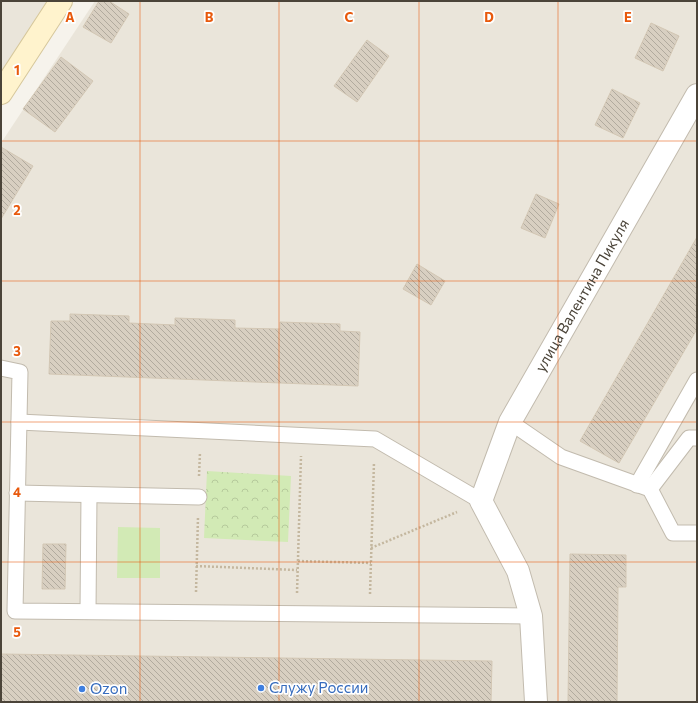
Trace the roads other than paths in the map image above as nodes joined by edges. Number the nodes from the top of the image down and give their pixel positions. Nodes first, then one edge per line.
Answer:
1 (61, 1) edge
2 (1, 93) edge
3 (697, 95) edge
4 (1, 368) edge
5 (697, 380) edge
6 (19, 422) junction
7 (510, 422) junction
8 (697, 438) edge
9 (644, 487) junction
10 (17, 493) junction
11 (89, 495) junction
12 (199, 497) road end
13 (481, 501) junction
14 (697, 533) edge
15 (88, 611) junction
16 (531, 616) junction
17 (536, 702) edge

1 - 2 street
3 - 7 street, улица Валентина Пикуля
4 - 6 lane
5 - 9 lane
6 - 10 lane
6 - 13 lane
7 - 9 lane
7 - 13 street, улица Валентина Пикуля
8 - 9 lane
9 - 14 lane
10 - 11 lane
10 - 15 lane
11 - 12 lane
11 - 15 lane
13 - 16 street
15 - 16 lane
16 - 17 street

